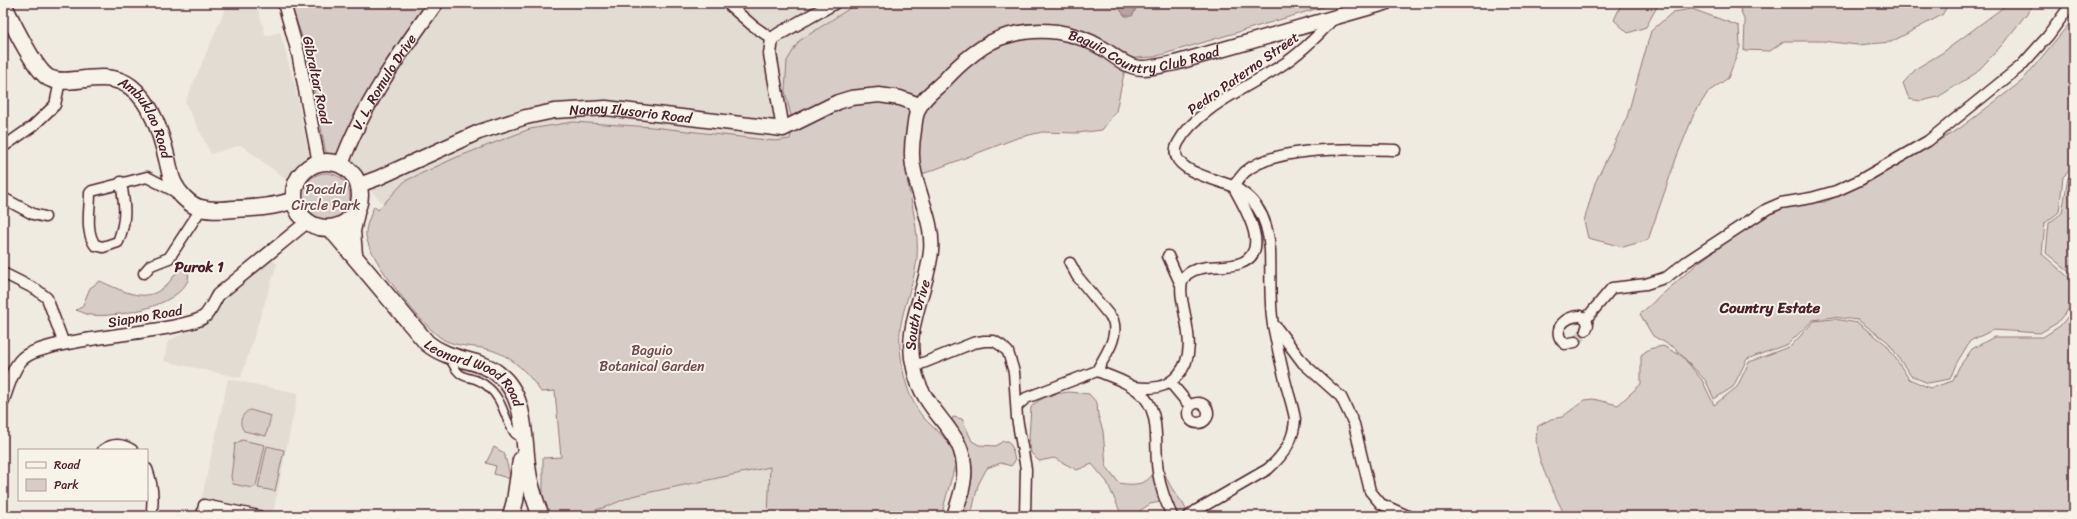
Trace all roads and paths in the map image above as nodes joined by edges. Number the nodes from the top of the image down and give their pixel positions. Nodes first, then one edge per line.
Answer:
1 (284, 3) edge
2 (436, 3) edge
3 (834, 3) edge
4 (1385, 3) edge
5 (2072, 3) edge
6 (3, 4) edge
7 (729, 5) dead end
8 (1328, 22) junction
9 (772, 40) junction
10 (60, 81) junction
11 (916, 105) junction
12 (783, 129) junction
13 (3, 147) edge
14 (1395, 150) dead end
15 (319, 163) junction
16 (341, 165) junction
17 (121, 182) junction
18 (359, 185) junction
19 (1233, 186) junction
20 (180, 194) junction
21 (3, 198) edge
22 (294, 200) junction
23 (201, 209) junction
24 (356, 213) junction
25 (45, 217) dead end
26 (307, 222) junction
27 (331, 229) junction
28 (354, 255) junction
29 (1168, 256) dead end
30 (1070, 263) dead end
31 (3, 273) edge
32 (144, 273) dead end
33 (1181, 285) junction
34 (1586, 319) junction
35 (1273, 323) junction
36 (1586, 330) tunnel mouth
37 (1575, 342) dead end
38 (64, 344) junction
39 (913, 366) junction
40 (1097, 371) junction
41 (1166, 385) junction
42 (1134, 387) junction
43 (3, 400) edge
44 (1020, 400) junction
45 (1149, 403) junction
46 (1190, 406) dead end
47 (524, 442) junction
48 (105, 449) edge
49 (130, 449) edge
50 (148, 473) edge
51 (151, 516) edge
52 (202, 516) edge
53 (259, 516) edge
54 (511, 516) edge
55 (541, 516) edge
56 (954, 516) edge
57 (1025, 516) edge
58 (1172, 516) edge
59 (1189, 516) edge
60 (1408, 516) edge

1 - 15 street, Gibraltar Road
2 - 16 main road, V. L. Romulo Drive
3 - 9 street
4 - 8 main road, Baguio Country Club Road
5 - 34 street
6 - 10 main road
7 - 9 street
8 - 11 main road, Baguio Country Club Road
8 - 19 street, Pedro Paterno Street
9 - 12 street
10 - 13 street
10 - 20 main road, Ambuklao Road
11 - 12 main road
11 - 39 main road, South Drive
12 - 18 main road, Nanoy Ilusorio Road
14 - 19 street
15 - 16 main road
15 - 22 main road
16 - 18 main road
17 - 17 street
17 - 20 street
18 - 24 main road
19 - 33 street
19 - 35 street, Pedro Paterno Street
20 - 23 main road, Ambuklao Road
21 - 25 street
22 - 23 main road
22 - 26 main road
23 - 32 street
24 - 27 main road
24 - 28 main road
26 - 27 main road
26 - 38 street, Siapno Road
27 - 28 main road, Leonard Wood Road
28 - 47 main road, Leonard Wood Road
29 - 33 street
30 - 40 street
31 - 38 street
33 - 41 street
34 - 36 street
34 - 37 street
35 - 59 street, Pedro Paterno Street
35 - 60 street
38 - 43 street, Siapno Road
39 - 44 street
39 - 56 main road, South Drive
40 - 42 street
40 - 44 street
41 - 42 street
41 - 45 street
41 - 46 street
42 - 45 street
44 - 57 street
45 - 58 street
47 - 54 main road
47 - 55 main road, Leonard Wood Road
48 - 49 street
50 - 51 street
52 - 53 street

